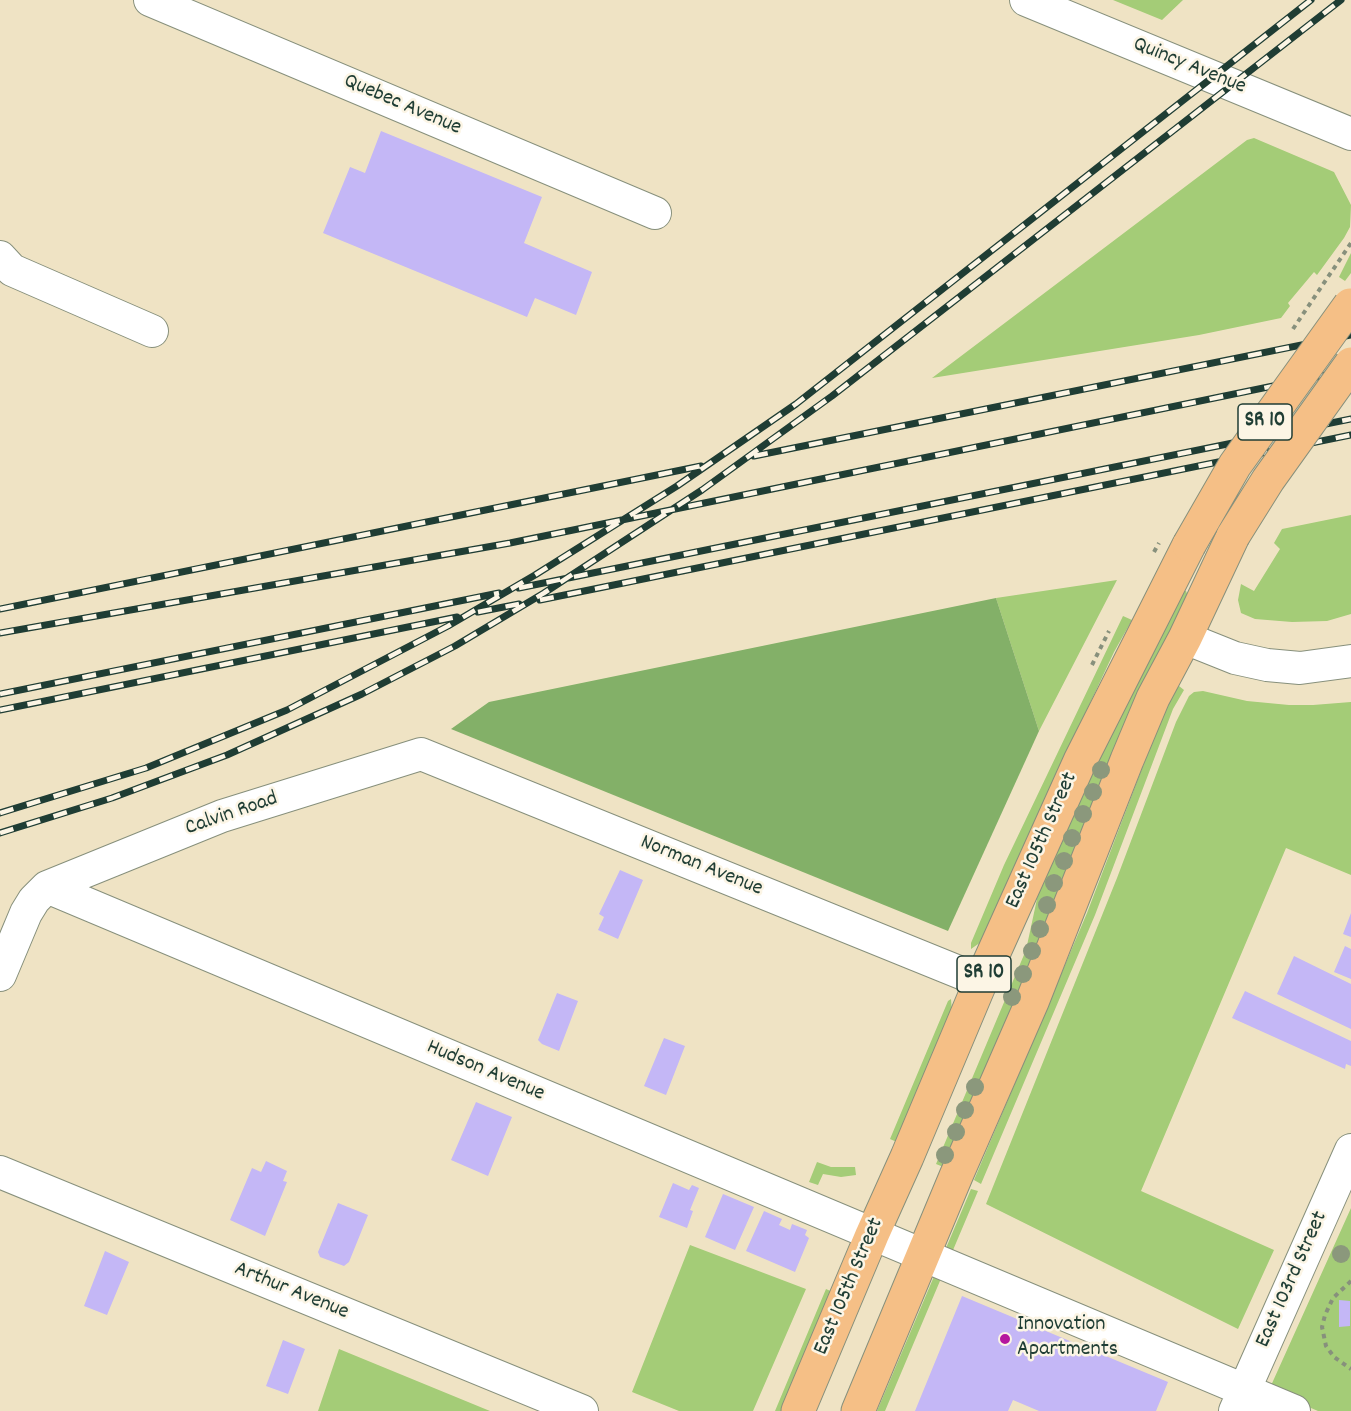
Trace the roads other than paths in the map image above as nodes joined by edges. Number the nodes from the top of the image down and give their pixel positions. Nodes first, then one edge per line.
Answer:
1 (150, 0) edge
2 (1026, 0) edge
3 (1351, 134) edge
4 (655, 213) dead end
5 (0, 257) edge
6 (1351, 304) edge
7 (152, 331) dead end
8 (1351, 364) edge
9 (1185, 638) junction
10 (1351, 661) edge
11 (421, 754) joint
12 (47, 887) junction
13 (0, 975) edge
14 (981, 981) junction
15 (1351, 1150) edge
16 (0, 1173) edge
17 (872, 1235) junction
18 (923, 1256) junction
19 (1240, 1401) edge
20 (582, 1411) edge
21 (798, 1411) edge
22 (858, 1411) edge
23 (1294, 1411) edge

1 - 4 street, Quebec Avenue
2 - 3 street, Quincy Avenue
5 - 7 street
6 - 14 main road, East 105th Street / SR 10, bridge
8 - 9 main road, East 105th Street / SR 10, bridge
9 - 10 street
9 - 18 main road, East 105th Street / SR 10
11 - 12 street, Calvin Road
11 - 14 street, Norman Avenue
12 - 13 street
12 - 17 street, Hudson Avenue
14 - 17 main road, East 105th Street / SR 10
15 - 19 street, East 103rd Street
16 - 20 street, Arthur Avenue
17 - 18 street, Hudson Avenue
17 - 21 main road, East 105th Street / SR 10
18 - 19 street, Hudson Avenue
18 - 22 main road, East 105th Street / SR 10
19 - 23 street, Hudson Avenue

